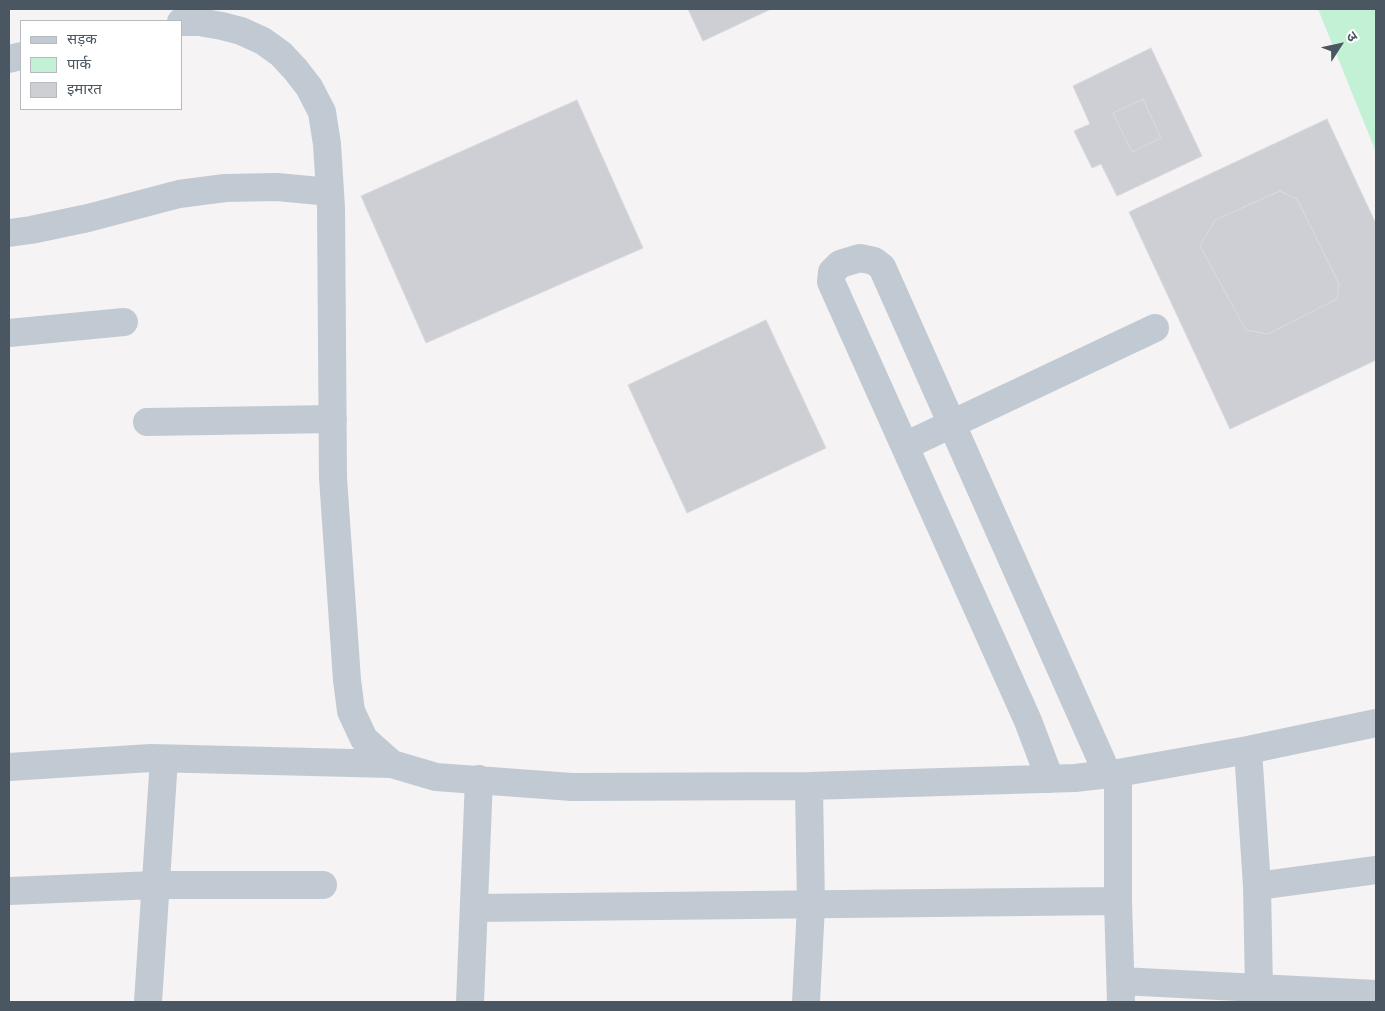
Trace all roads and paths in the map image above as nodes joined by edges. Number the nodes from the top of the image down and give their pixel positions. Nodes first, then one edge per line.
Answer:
1 (182, 22) edge
2 (330, 192) junction
3 (9, 232) edge
4 (124, 322) dead end
5 (1156, 328) dead end
6 (9, 333) edge
7 (332, 420) junction
8 (147, 422) dead end
9 (952, 425) junction
10 (905, 446) junction
11 (1376, 723) edge
12 (1248, 750) junction
13 (164, 759) junction
14 (392, 764) junction
15 (9, 767) edge
16 (1113, 774) junction
17 (1050, 778) junction
18 (479, 779) junction
19 (809, 786) junction
20 (1376, 870) edge
21 (155, 885) junction
22 (323, 885) dead end
23 (1257, 886) junction
24 (9, 891) edge
25 (1118, 901) junction
26 (811, 906) junction
27 (474, 908) junction
28 (1259, 989) junction
29 (1120, 992) edge
30 (1376, 994) edge
31 (148, 1002) edge
32 (470, 1002) edge
33 (806, 1002) edge

1 - 2 street
2 - 3 street
2 - 7 street
4 - 6 street
5 - 9 street
7 - 8 street
7 - 14 street
9 - 10 street
9 - 10 street
9 - 16 street
10 - 17 street
11 - 12 street
12 - 16 street
12 - 23 street
13 - 14 street
13 - 15 street
13 - 21 street
14 - 18 street
16 - 17 street
16 - 25 street
17 - 19 street
18 - 19 street
18 - 27 street
19 - 26 street
20 - 23 street
21 - 22 street
21 - 24 street
21 - 31 street
23 - 28 street
25 - 26 street
25 - 29 street
26 - 27 street
26 - 33 street
27 - 32 street
28 - 29 street
28 - 30 street

